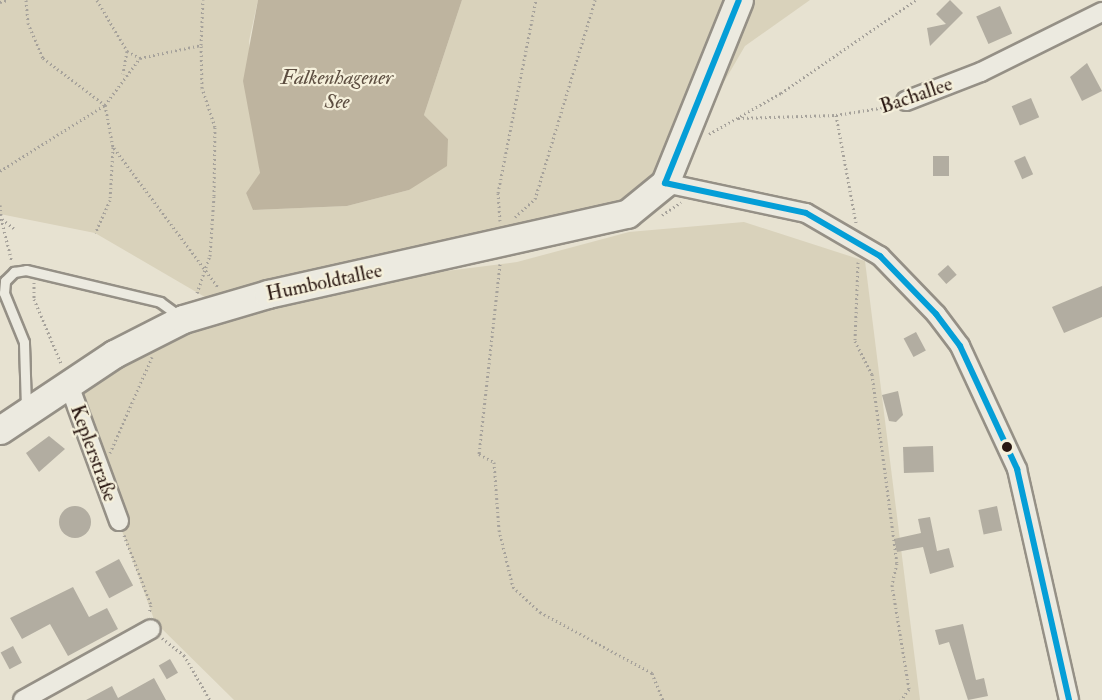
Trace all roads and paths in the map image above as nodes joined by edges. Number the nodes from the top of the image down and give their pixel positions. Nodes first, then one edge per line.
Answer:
1 (8, 0) edge
2 (26, 0) edge
3 (97, 0) edge
4 (203, 0) edge
5 (536, 0) edge
6 (595, 0) edge
7 (739, 0) edge
8 (916, 0) edge
9 (0, 2) edge
10 (1102, 12) edge
11 (201, 45) junction
12 (126, 51) junction
13 (141, 58) junction
14 (123, 75) junction
15 (906, 101) joint
16 (105, 105) junction
17 (836, 115) junction
18 (736, 118) junction
19 (684, 141) junction
20 (113, 147) junction
21 (0, 171) edge
22 (665, 183) junction
23 (0, 205) edge
24 (0, 214) edge
25 (1, 219) edge
26 (15, 229) dead end
27 (95, 233) dead end
28 (859, 239) junction
29 (502, 244) junction
30 (205, 271) junction
31 (14, 272) junction
32 (34, 273) junction
33 (224, 293) dead end
34 (183, 319) junction
35 (160, 346) dead end
36 (69, 385) junction
37 (26, 412) junction
38 (0, 430) edge
39 (100, 473) junction
40 (119, 521) joint
41 (151, 628) junction
42 (23, 700) edge
43 (210, 700) edge
44 (663, 700) edge
45 (900, 700) edge
46 (1069, 700) edge

1 - 9 path
2 - 16 path
3 - 12 path
4 - 11 path
5 - 6 path
7 - 19 street
8 - 18 path
10 - 15 street, Bachallee
11 - 13 path
11 - 30 path
12 - 13 path
12 - 14 path
13 - 14 path
14 - 16 path
15 - 17 path, Bachallee
16 - 20 path
16 - 21 path
17 - 18 path, Bachallee
17 - 28 path
18 - 19 path, Bachallee
19 - 22 street
20 - 27 path
20 - 30 path
22 - 28 street
22 - 29 street, Humboldtallee
23 - 25 path
24 - 25 path
25 - 26 path
25 - 31 path
28 - 45 path
28 - 46 street
29 - 34 street, Humboldtallee
29 - 44 path
30 - 33 path
30 - 34 path
31 - 32 lane
31 - 37 lane
32 - 34 lane
32 - 36 path
34 - 36 street, Humboldtallee
35 - 39 path
36 - 37 street, Humboldtallee
36 - 39 street, Keplerstraße
37 - 38 street, Humboldtallee
39 - 40 street, Keplerstraße
40 - 41 path
41 - 42 street
41 - 43 path

